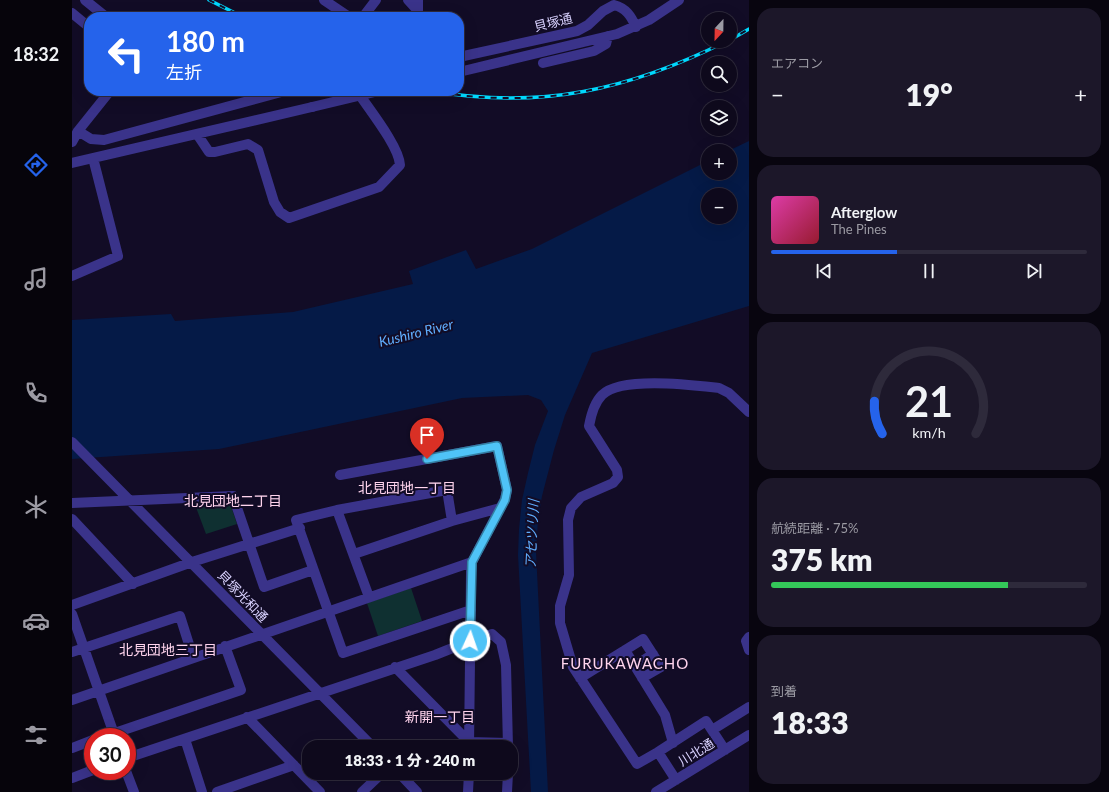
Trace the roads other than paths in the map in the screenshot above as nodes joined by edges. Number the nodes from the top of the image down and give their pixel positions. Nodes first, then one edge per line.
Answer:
1 (85, 0) edge
2 (376, 0) edge
3 (408, 0) edge
4 (418, 0) edge
5 (679, 0) edge
6 (330, 1) edge
7 (100, 12) edge
8 (343, 12) edge
9 (367, 12) edge
10 (417, 12) edge
11 (418, 12) edge
12 (72, 13) edge
13 (84, 23) edge
14 (636, 27) junction
15 (608, 36) junction
16 (464, 56) edge
17 (543, 63) dead end
18 (464, 71) edge
19 (106, 96) edge
20 (267, 96) edge
21 (358, 96) edge
22 (359, 96) edge
23 (78, 131) junction
24 (197, 134) junction
25 (72, 142) edge
26 (93, 158) junction
27 (72, 163) edge
28 (72, 276) edge
29 (749, 412) edge
30 (72, 442) edge
31 (340, 475) dead end
32 (130, 501) junction
33 (72, 503) edge
34 (500, 508) junction
35 (337, 510) junction
36 (72, 519) edge
37 (452, 521) junction
38 (300, 528) junction
39 (249, 544) junction
40 (354, 554) junction
41 (192, 562) junction
42 (472, 562) junction
43 (314, 570) junction
44 (133, 584) junction
45 (369, 597) junction
46 (72, 605) edge
47 (471, 610) junction
48 (328, 611) junction
49 (72, 614) edge
50 (262, 634) junction
51 (749, 637) edge
52 (470, 641) junction
53 (225, 646) junction
54 (84, 648) junction
55 (625, 650) junction
56 (749, 650) edge
57 (72, 652) edge
58 (653, 654) junction
59 (193, 657) junction
60 (635, 666) junction
61 (396, 667) junction
62 (580, 678) junction
63 (642, 678) junction
64 (99, 691) junction
65 (320, 692) junction
66 (72, 700) edge
67 (749, 707) edge
68 (247, 717) junction
69 (112, 728) edge
70 (135, 728) edge
71 (712, 730) junction
72 (749, 734) edge
73 (185, 739) junction
74 (366, 740) edge
75 (464, 740) edge
76 (469, 740) edge
77 (508, 740) edge
78 (84, 743) edge
79 (673, 743) junction
80 (72, 748) edge
81 (725, 750) junction
82 (658, 752) junction
83 (136, 755) edge
84 (294, 765) junction
85 (84, 773) edge
86 (72, 778) edge
87 (129, 780) edge
88 (375, 780) edge
89 (406, 780) edge
90 (468, 780) edge
91 (508, 780) edge
92 (676, 780) junction
93 (661, 791) edge
94 (134, 792) edge
95 (202, 792) edge
96 (217, 792) edge
97 (320, 792) edge
98 (362, 792) edge
99 (417, 792) edge
100 (468, 792) edge
101 (507, 792) edge

1 - 7 street
2 - 9 street
3 - 10 street
4 - 11 street
5 - 14 street
6 - 8 street
12 - 13 street
14 - 15 street
14 - 16 street, 貝塚通
15 - 17 street
15 - 18 street
19 - 23 street
20 - 23 street
21 - 24 street, bridge
22 - 24 street
23 - 25 street
24 - 26 street
26 - 27 street
26 - 28 street
29 - 62 street
30 - 32 street, 貝塚光和通
31 - 34 street
32 - 33 street
32 - 39 street
32 - 41 street, 貝塚光和通
34 - 37 street
34 - 42 street
35 - 37 street
35 - 38 street
35 - 40 street
36 - 44 street
37 - 40 street
38 - 39 street
38 - 43 street
39 - 41 street
39 - 43 street
40 - 45 street
41 - 44 street
41 - 50 street, 貝塚光和通
42 - 45 street
42 - 47 street
43 - 48 street
44 - 46 street
45 - 48 street
47 - 48 street
47 - 52 street
48 - 50 street
49 - 54 street
50 - 53 street
50 - 65 street, 貝塚光和通
51 - 56 street
52 - 61 street
52 - 76 street
52 - 77 street
53 - 59 street
53 - 70 street
54 - 57 street
54 - 59 street
54 - 64 street
55 - 58 street
55 - 60 street
55 - 62 street
58 - 60 street
58 - 63 street
59 - 64 street
60 - 63 street
61 - 65 street
61 - 75 street
62 - 82 street
63 - 79 street
64 - 66 street
64 - 69 street
65 - 68 street
65 - 74 street, 貝塚光和通
67 - 71 street
68 - 73 street
68 - 84 street
71 - 79 street
71 - 81 street
72 - 81 street, 川北通
73 - 83 street
73 - 95 street
78 - 80 street
79 - 82 street
81 - 92 street, 川北通
82 - 92 street
84 - 96 street
84 - 97 street
85 - 86 street
87 - 94 street
88 - 98 street
89 - 99 street
90 - 100 street
91 - 101 street
92 - 93 street, 川北通

